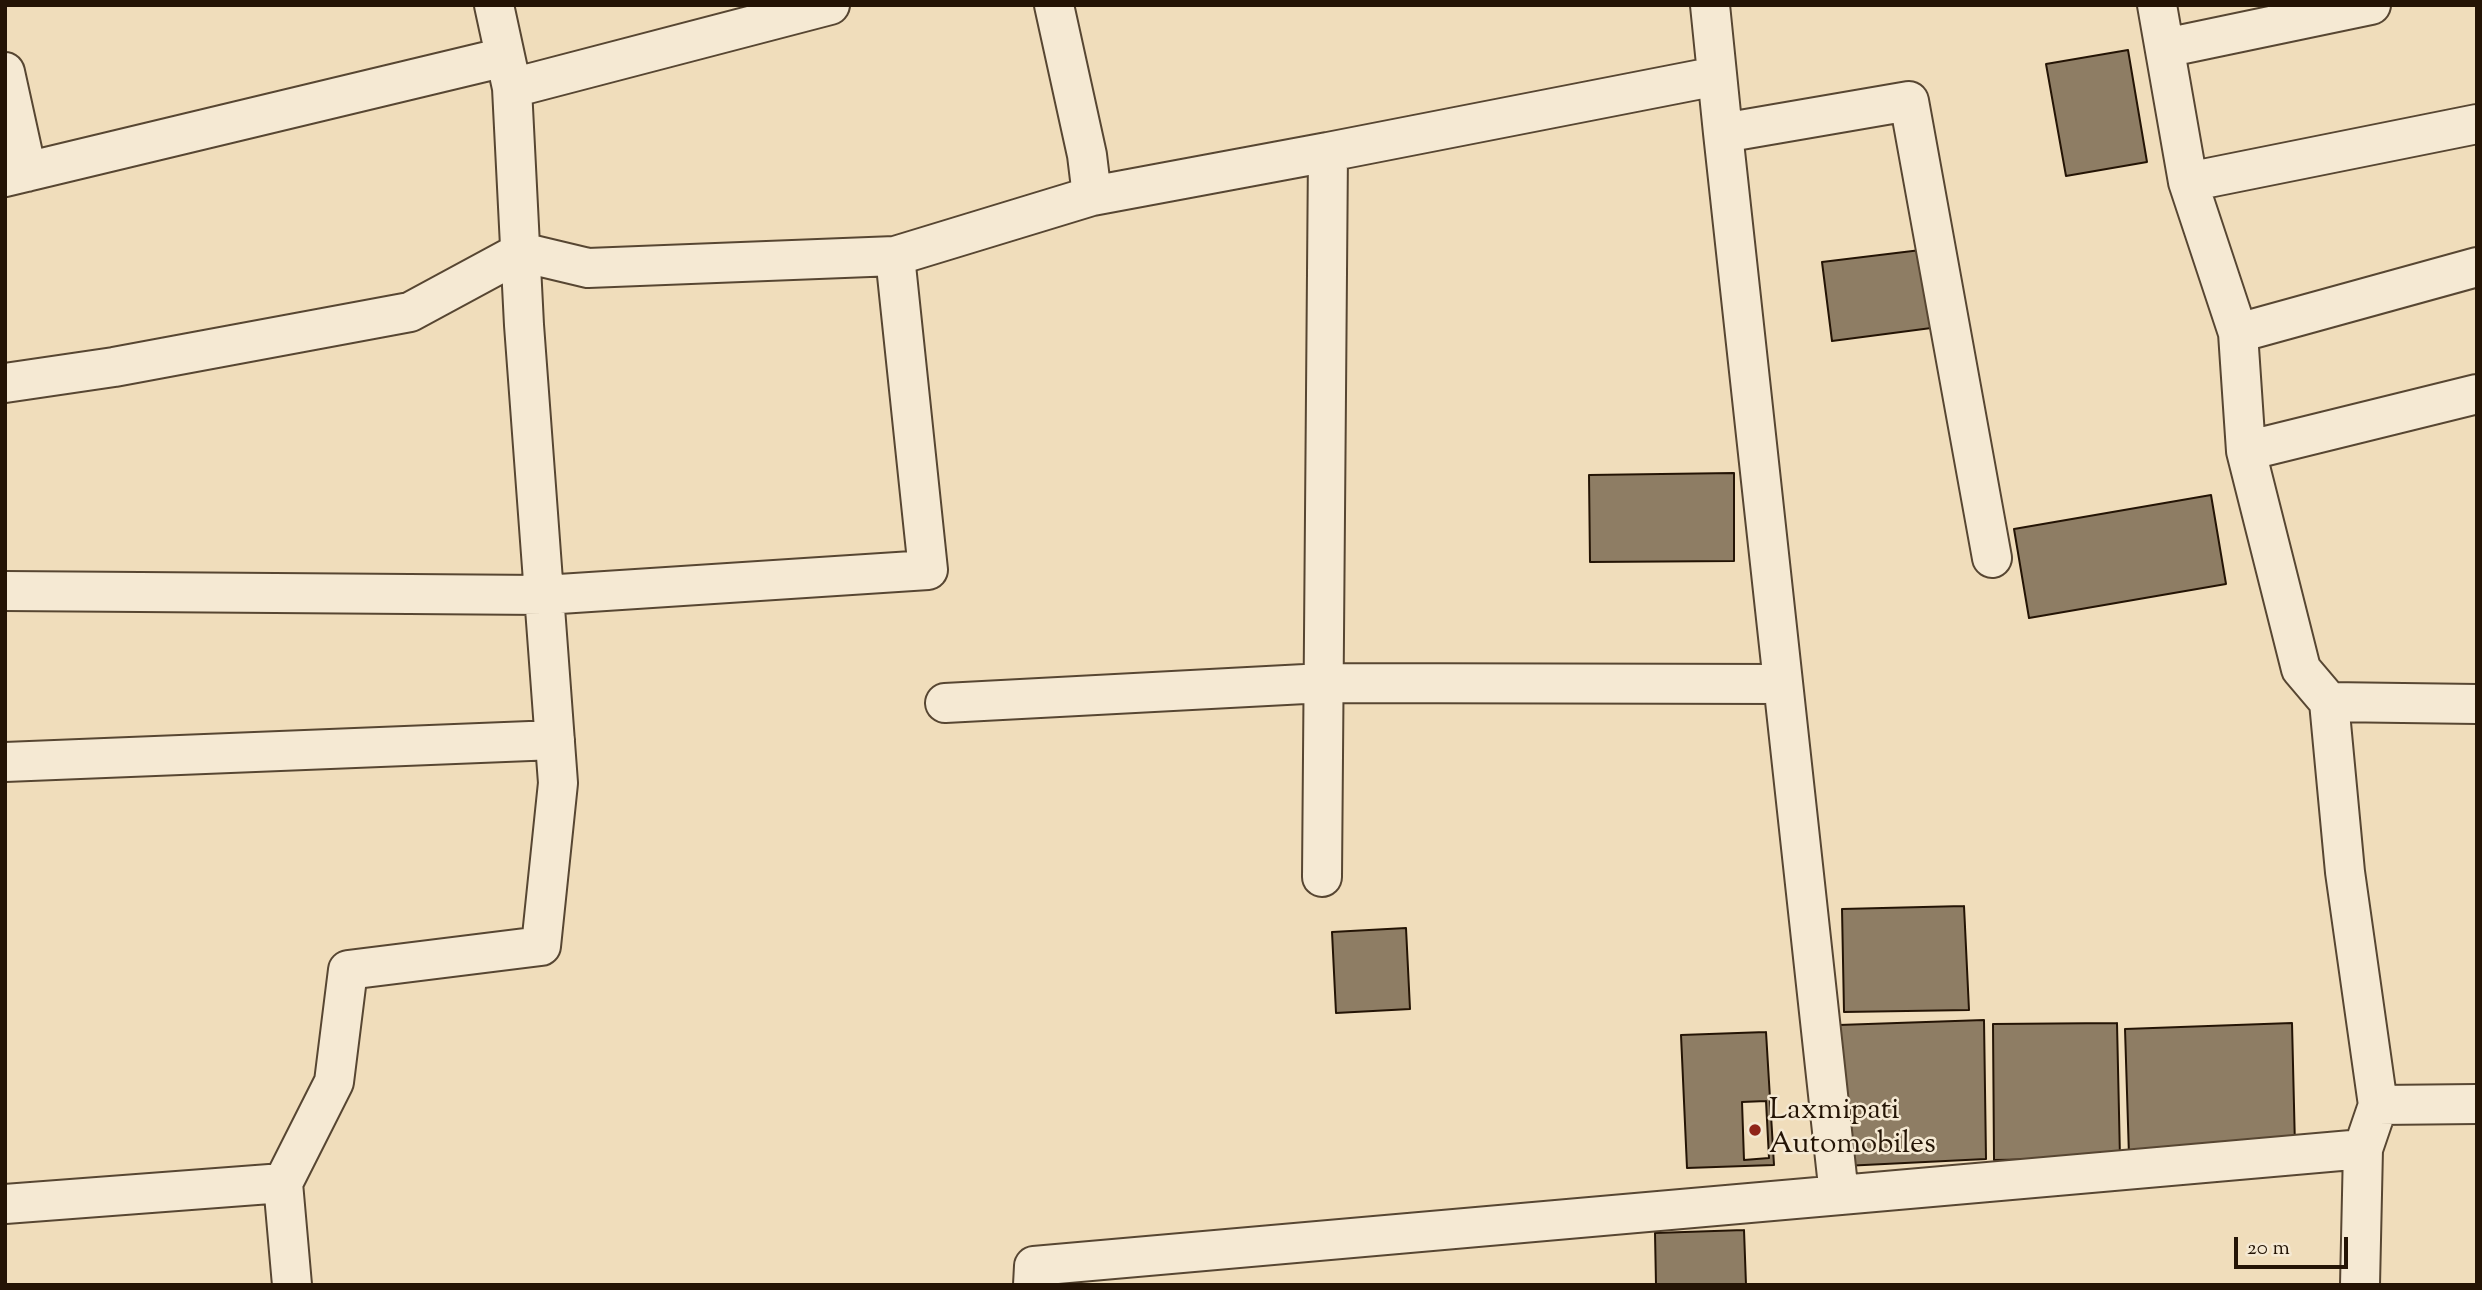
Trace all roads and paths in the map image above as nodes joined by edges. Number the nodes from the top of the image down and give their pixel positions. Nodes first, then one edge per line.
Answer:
1 (494, 5) edge
2 (830, 5) edge
3 (1054, 5) edge
4 (1710, 5) edge
5 (2157, 5) edge
6 (2371, 5) edge
7 (2165, 48) junction
8 (5, 72) edge
9 (509, 72) junction
10 (1717, 76) junction
11 (2477, 124) edge
12 (1723, 133) junction
13 (1328, 152) junction
14 (16, 175) edge
15 (2188, 183) junction
16 (1092, 196) junction
17 (521, 252) junction
18 (895, 256) junction
19 (2477, 267) edge
20 (2238, 333) junction
21 (5, 383) edge
22 (2477, 394) edge
23 (2246, 451) junction
24 (1992, 558) dead end
25 (5, 591) edge
26 (544, 595) junction
27 (1324, 683) junction
28 (1783, 684) junction
29 (2329, 702) junction
30 (945, 703) dead end
31 (2477, 704) edge
32 (555, 740) junction
33 (5, 762) edge
34 (1322, 877) dead end
35 (2477, 1104) edge
36 (2378, 1105) junction
37 (2363, 1149) junction
38 (284, 1183) junction
39 (1839, 1195) junction
40 (5, 1204) edge
41 (292, 1285) edge
42 (1033, 1285) edge
43 (2360, 1285) edge

1 - 9 street
2 - 9 street
3 - 16 street
4 - 10 street
5 - 7 street
6 - 7 street
7 - 15 street
8 - 14 street
9 - 14 street
9 - 17 street
10 - 12 street
10 - 13 street
11 - 15 street
12 - 24 street
12 - 28 street
13 - 16 street
13 - 27 street
15 - 20 street
16 - 18 street
17 - 18 street
17 - 21 street
17 - 26 street
18 - 26 street
19 - 20 street
20 - 23 street
22 - 23 street
23 - 29 street
25 - 26 street
26 - 32 street
27 - 28 street
27 - 30 street
27 - 34 street
28 - 39 street
29 - 31 street
29 - 36 street
32 - 33 street
32 - 38 street
35 - 36 street
36 - 37 street
37 - 39 street
37 - 43 street
38 - 40 street
38 - 41 street
39 - 42 street

